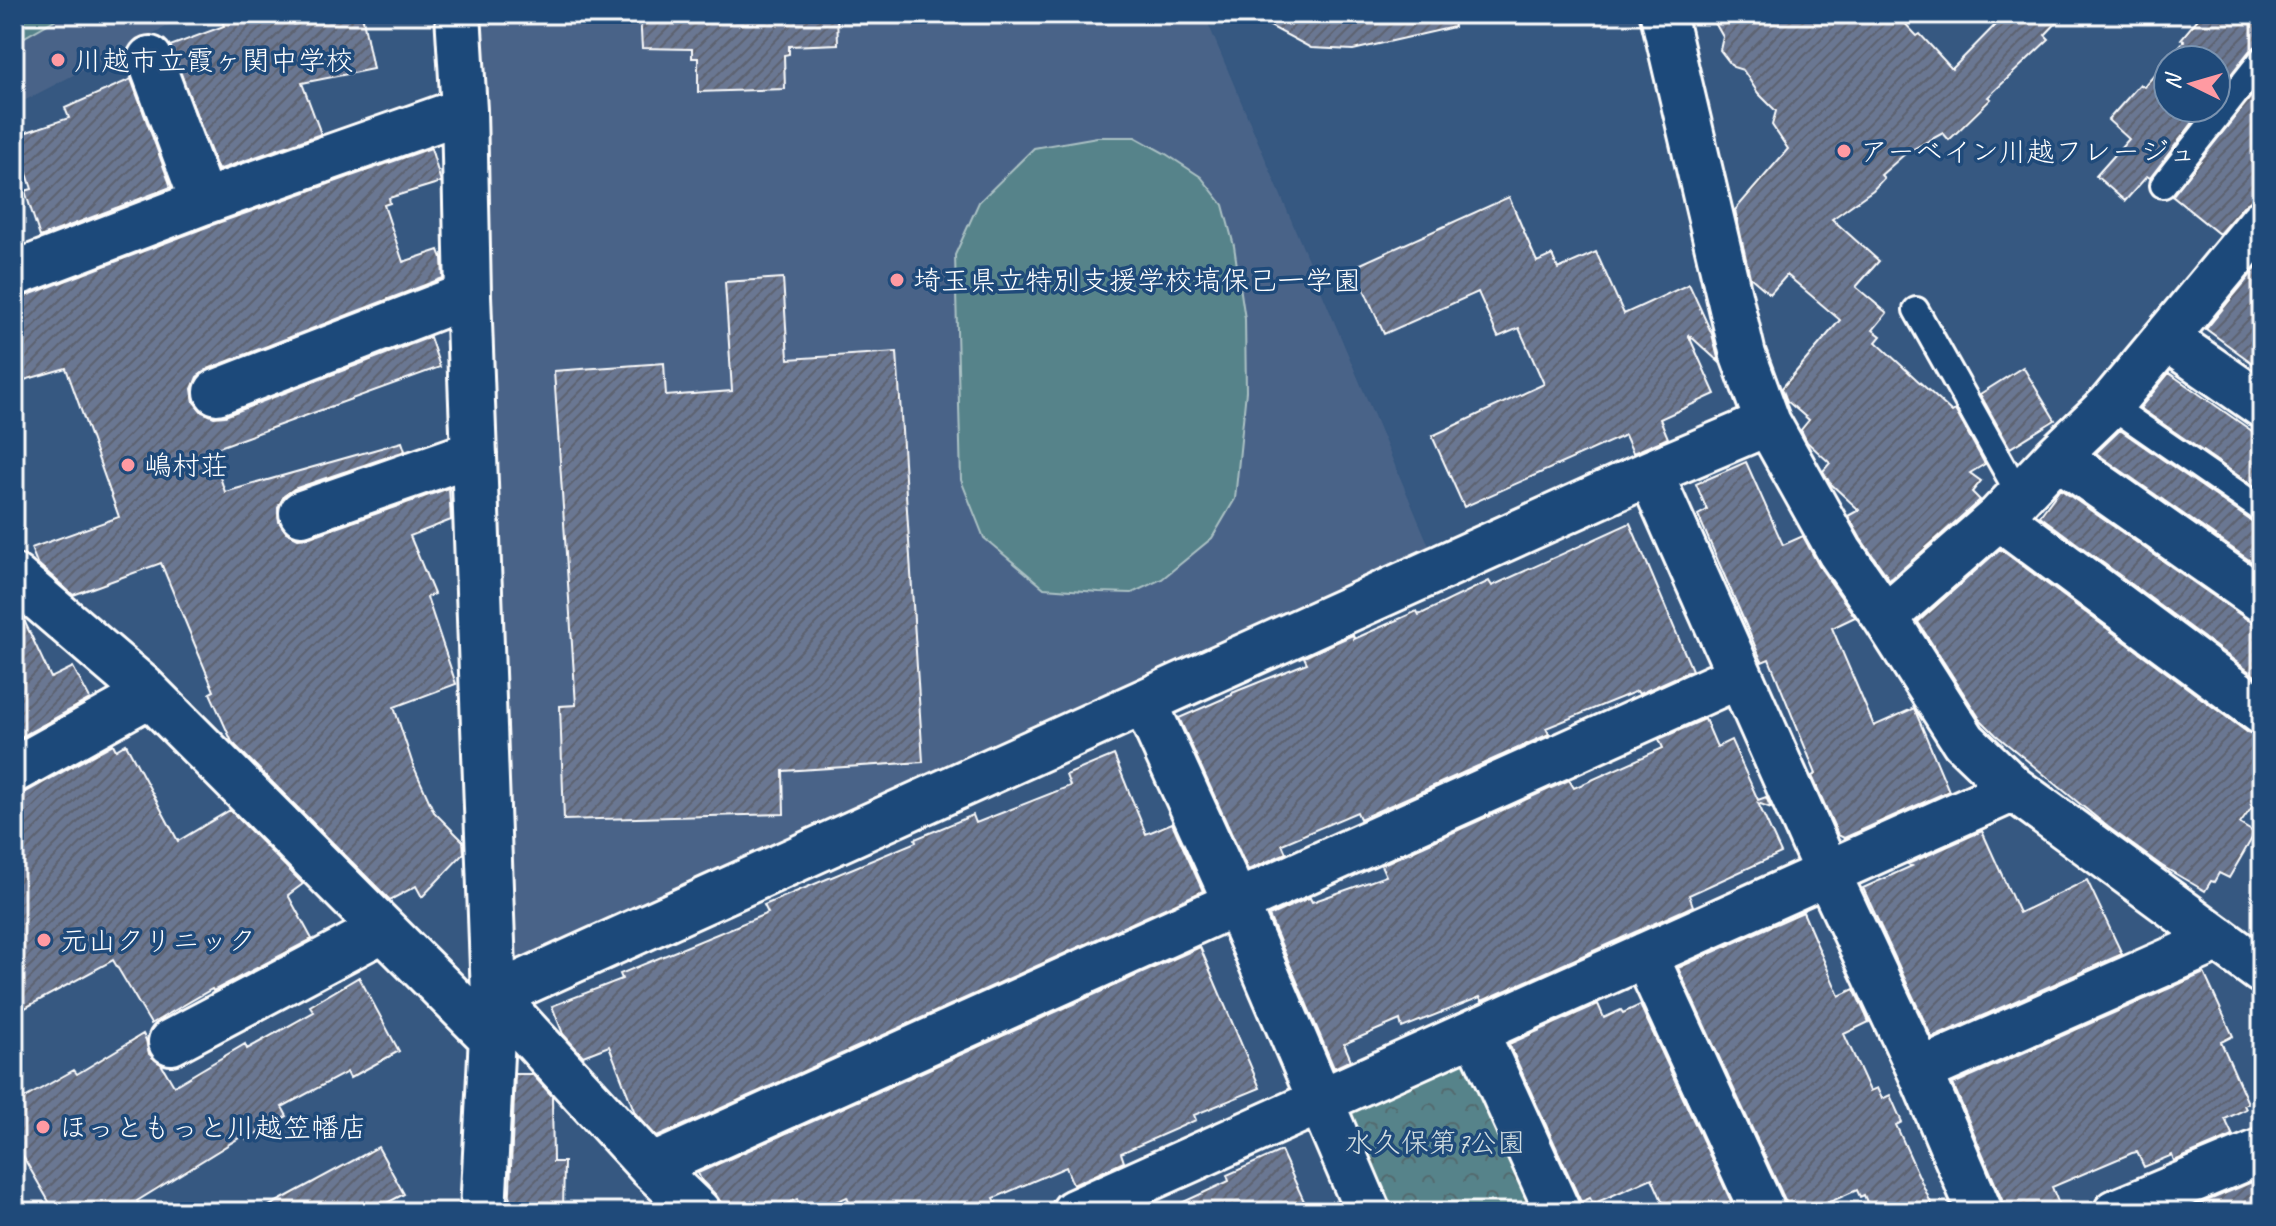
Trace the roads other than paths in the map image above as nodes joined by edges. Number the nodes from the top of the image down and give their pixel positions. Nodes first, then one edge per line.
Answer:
1 (458, 14) edge
2 (1663, 14) edge
3 (150, 59) dead end
4 (2262, 59) edge
5 (464, 110) junction
6 (2163, 185) dead end
7 (203, 202) junction
8 (2259, 232) edge
9 (14, 274) edge
10 (468, 295) junction
11 (1916, 310) dead end
12 (2166, 338) junction
13 (217, 392) dead end
14 (2110, 405) junction
15 (2262, 405) edge
16 (1768, 423) junction
17 (474, 453) junction
18 (2057, 456) junction
19 (1650, 473) junction
20 (2009, 506) junction
21 (2262, 510) edge
22 (302, 513) dead end
23 (14, 577) edge
24 (2262, 600) edge
25 (1885, 617) junction
26 (1739, 676) junction
27 (149, 695) junction
28 (1145, 703) junction
29 (2262, 712) edge
30 (14, 770) edge
31 (2014, 789) junction
32 (1827, 872) junction
33 (1236, 903) junction
34 (382, 930) junction
35 (2219, 939) junction
36 (1645, 955) junction
37 (2262, 971) edge
38 (492, 1017) junction
39 (1476, 1032) junction
40 (171, 1042) dead end
41 (1920, 1071) junction
42 (1321, 1099) junction
43 (2262, 1151) edge
44 (651, 1167) junction
45 (483, 1212) edge
46 (698, 1212) edge
47 (1074, 1212) edge
48 (1368, 1212) edge
49 (1558, 1212) edge
50 (1763, 1212) edge
51 (1980, 1212) edge
52 (2116, 1212) edge

1 - 5 street
2 - 16 street
3 - 7 street
4 - 6 lane
5 - 7 street
5 - 10 street
7 - 9 street
8 - 12 street
10 - 13 street
10 - 17 street
11 - 20 lane
12 - 14 street
12 - 15 street
14 - 18 street
14 - 21 lane
16 - 19 street
16 - 25 street
17 - 22 street
17 - 38 street
18 - 20 street
18 - 24 street
19 - 26 street
19 - 28 street
20 - 25 street
20 - 29 street
23 - 27 street
25 - 31 street
26 - 32 street
26 - 33 street
27 - 30 street
27 - 34 street
28 - 33 street
28 - 38 street
31 - 32 street
31 - 35 street
32 - 36 street
32 - 41 street
33 - 42 street
33 - 44 street
34 - 38 street
34 - 40 street
35 - 37 street
35 - 41 street
36 - 39 street
36 - 50 street
38 - 44 street
38 - 45 street
39 - 42 street
39 - 49 street
41 - 51 street
42 - 47 street
42 - 48 street
43 - 52 street
44 - 46 street

